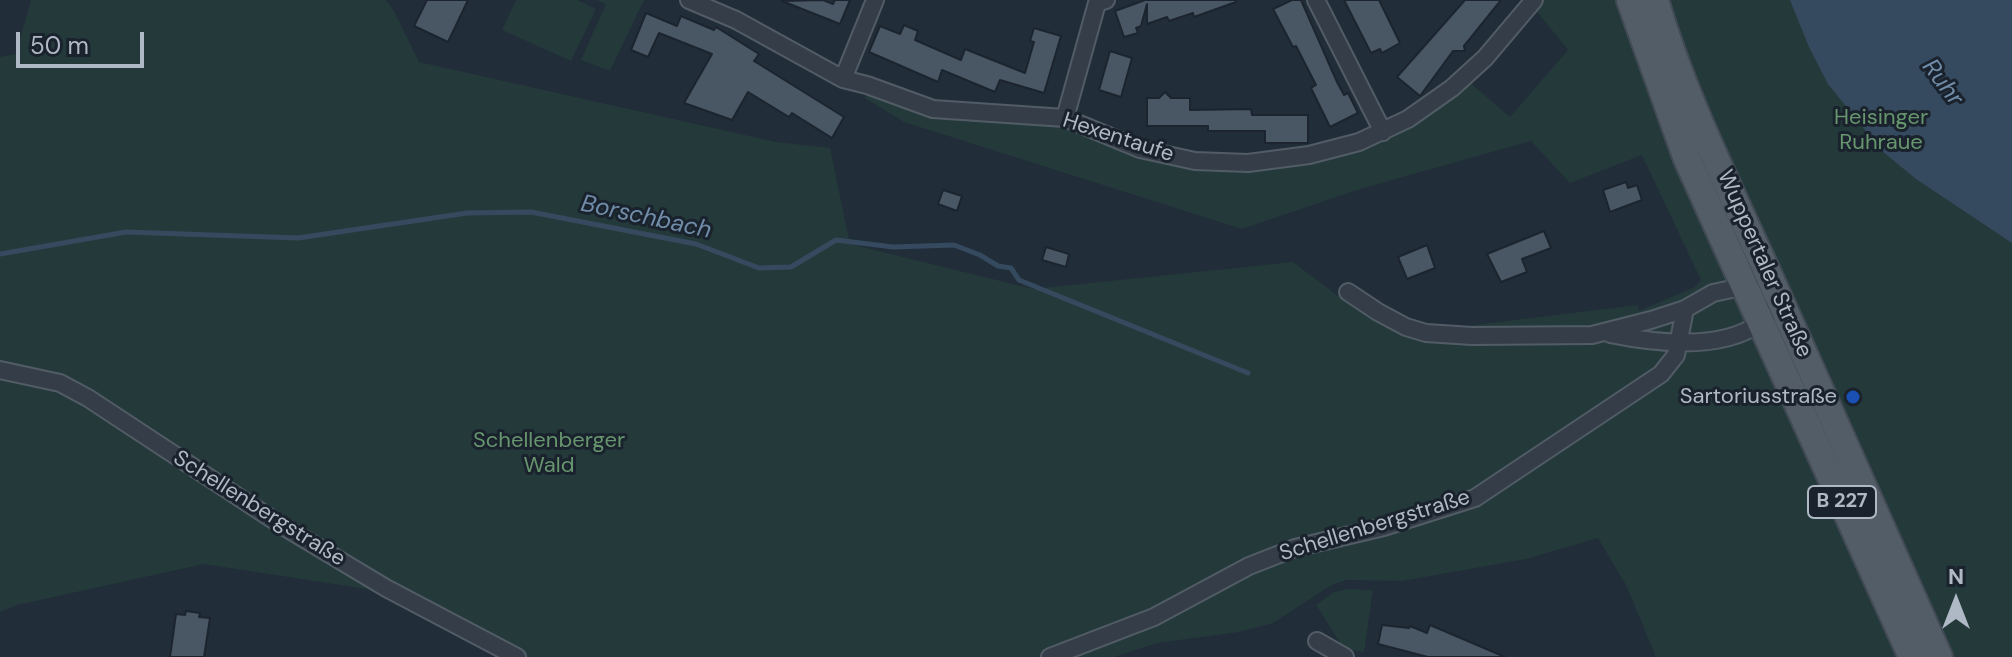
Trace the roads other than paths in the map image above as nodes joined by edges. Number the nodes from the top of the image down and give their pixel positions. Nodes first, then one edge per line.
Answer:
1 (689, 0) edge
2 (875, 0) edge
3 (1316, 0) edge
4 (1534, 0) edge
5 (1630, 0) edge
6 (1655, 0) edge
7 (1099, 1) edge
8 (843, 79) junction
9 (1065, 118) junction
10 (1383, 132) junction
11 (1765, 288) junction
12 (1348, 292) dead end
13 (1685, 309) junction
14 (1761, 322) junction
15 (1604, 333) junction
16 (1678, 342) junction
17 (0, 370) edge
18 (1317, 641) dead end
19 (517, 657) edge
20 (1050, 657) edge
21 (1345, 657) edge
22 (1912, 657) edge
23 (1939, 657) edge

1 - 8 street
2 - 8 street
3 - 10 street
4 - 10 street, Hexentaufe
5 - 11 main road, Wuppertaler Straße / B 227
6 - 11 main road, Wuppertaler Straße / B 227
7 - 9 street
8 - 9 street, Hexentaufe
9 - 10 street, Hexentaufe
11 - 13 street
11 - 14 main road, Wuppertaler Straße / B 227
11 - 23 main road, Wuppertaler Straße / B 227
12 - 15 street
13 - 15 street
13 - 16 street, Schellenbergstraße
14 - 16 street
14 - 22 main road, Wuppertaler Straße / B 227
15 - 16 street
16 - 20 street, Schellenbergstraße
17 - 19 street, Schellenbergstraße
18 - 21 street

